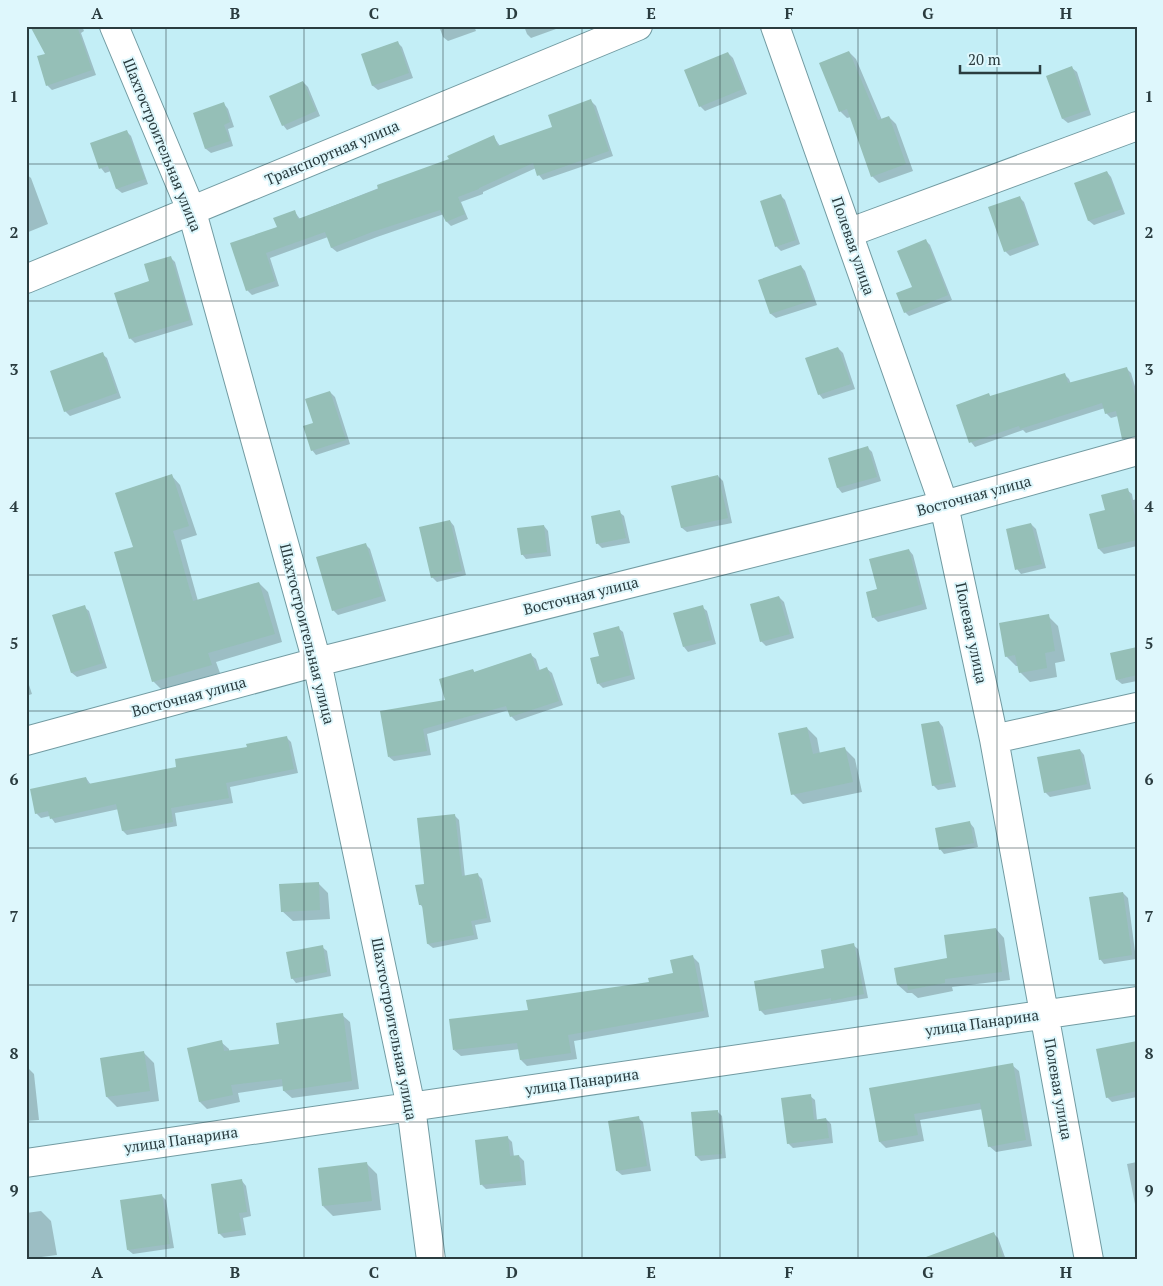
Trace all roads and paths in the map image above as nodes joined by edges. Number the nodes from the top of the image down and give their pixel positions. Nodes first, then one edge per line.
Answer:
1 (114, 26) edge
2 (638, 26) edge
3 (775, 26) edge
4 (1137, 126) edge
5 (192, 212) junction
6 (848, 233) junction
7 (26, 279) edge
8 (1137, 452) edge
9 (944, 505) junction
10 (317, 662) junction
11 (1137, 707) edge
12 (994, 739) junction
13 (26, 741) edge
14 (1137, 1001) edge
15 (1044, 1014) junction
16 (411, 1107) junction
17 (26, 1163) edge
18 (431, 1260) edge
19 (1089, 1260) edge

1 - 5 street, Шахтостроительная улица
2 - 5 street, Транспортная улица
3 - 6 street, Полевая улица
4 - 6 street
5 - 7 street, Транспортная улица
5 - 10 street, Шахтостроительная улица
6 - 9 street, Полевая улица
8 - 9 street, Восточная улица
9 - 10 street, Восточная улица
9 - 12 street, Полевая улица
10 - 13 street, Восточная улица
10 - 16 street, Шахтостроительная улица
11 - 12 street
12 - 15 street, Полевая улица
14 - 15 street, улица Панарина
15 - 16 street, улица Панарина
15 - 19 street, Полевая улица
16 - 17 street, улица Панарина
16 - 18 street, Шахтостроительная улица

